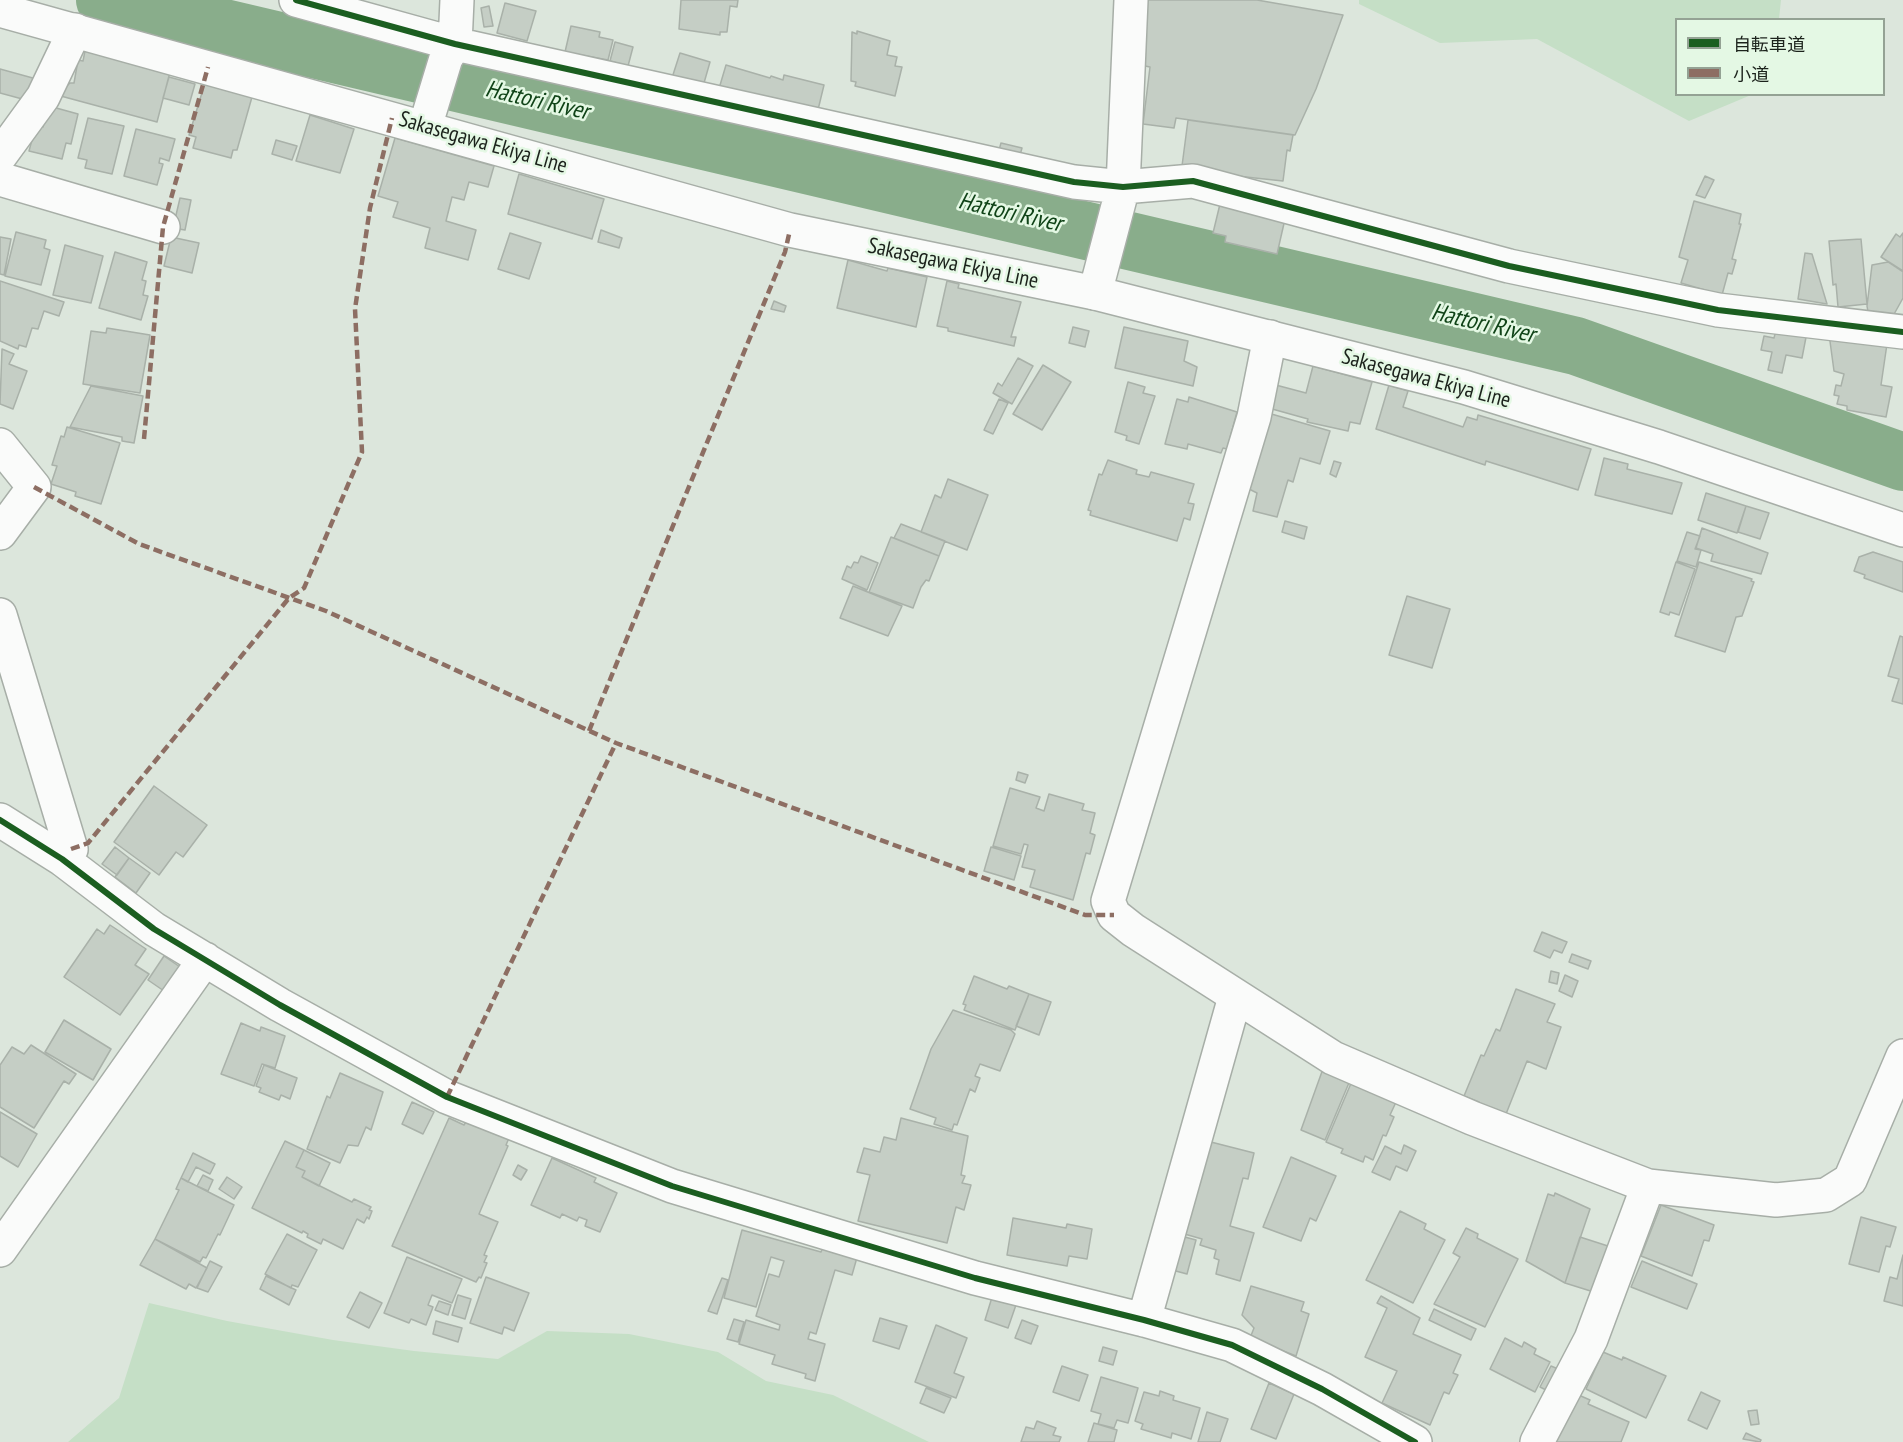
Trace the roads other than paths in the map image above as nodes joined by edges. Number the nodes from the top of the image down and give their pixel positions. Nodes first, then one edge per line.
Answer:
1 (296, 0) edge
2 (457, 0) edge
3 (1131, 0) edge
4 (0, 10) edge
5 (75, 30) junction
6 (451, 51) junction
7 (429, 118) junction
8 (0, 156) edge
9 (0, 179) edge
10 (1119, 200) junction
11 (163, 227) dead end
12 (1097, 282) junction
13 (1903, 332) edge
14 (1270, 337) junction
15 (0, 445) edge
16 (1903, 530) edge
17 (0, 533) edge
18 (0, 615) edge
19 (0, 819) edge
20 (62, 859) junction
21 (205, 960) junction
22 (1235, 997) junction
23 (1903, 1056) edge
24 (1648, 1186) junction
25 (0, 1250) edge
26 (1144, 1320) junction
27 (1415, 1442) edge
28 (1537, 1442) edge

1 - 6 street
2 - 6 street
3 - 10 street
4 - 5 street, Sakasegawa Ekiya Line
5 - 7 street, Sakasegawa Ekiya Line
5 - 8 street
6 - 7 street
6 - 10 street
7 - 12 street, Sakasegawa Ekiya Line
9 - 11 street
10 - 12 street
10 - 13 street
12 - 14 street, Sakasegawa Ekiya Line
14 - 16 street, Sakasegawa Ekiya Line
14 - 22 street
15 - 17 street
18 - 20 street
19 - 20 street
20 - 21 street
21 - 25 street
21 - 26 street
22 - 24 street
22 - 26 street
23 - 24 street
24 - 28 street
26 - 27 street

